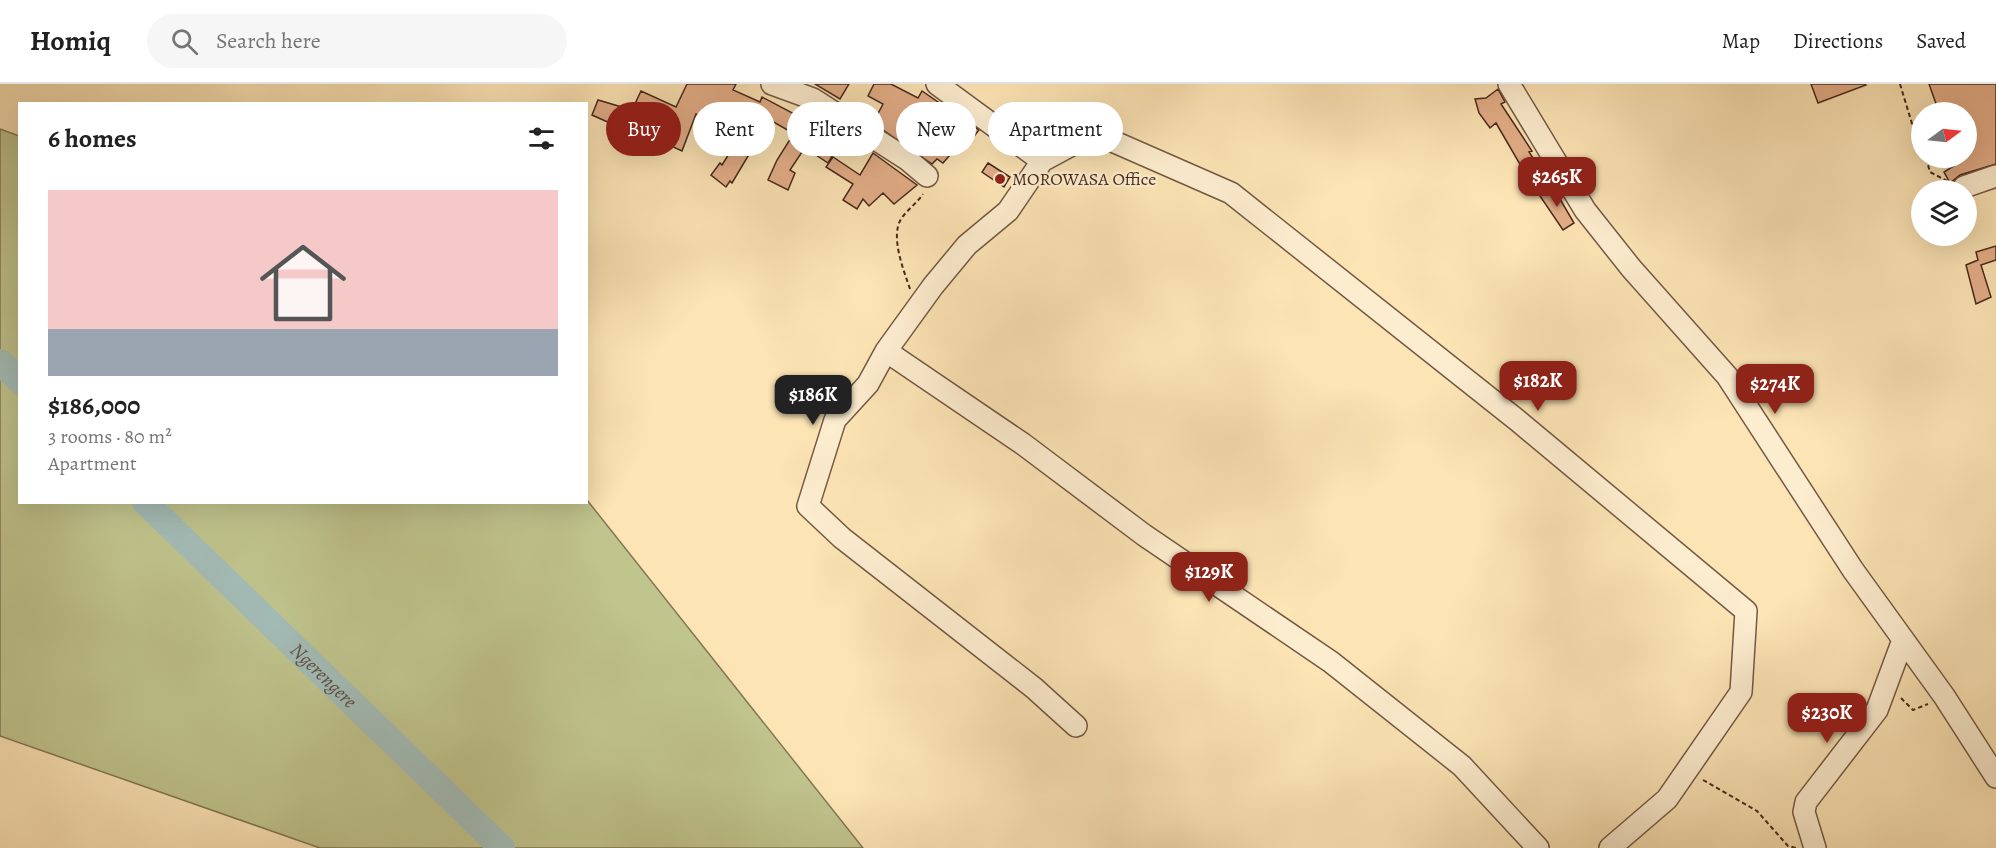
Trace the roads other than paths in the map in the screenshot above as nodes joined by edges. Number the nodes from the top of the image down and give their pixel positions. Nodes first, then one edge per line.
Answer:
1 (772, 84) edge
2 (937, 84) edge
3 (1509, 84) edge
4 (1042, 161) junction
5 (927, 176) road end
6 (1996, 176) edge
7 (1977, 183) edge
8 (886, 351) junction
9 (1903, 640) junction
10 (1076, 726) dead end
11 (1996, 777) edge
12 (1538, 848) edge
13 (1610, 848) edge
14 (1815, 848) edge

1 - 5 street
2 - 4 street
3 - 9 street
4 - 8 street
4 - 13 street
6 - 7 street
8 - 10 street
8 - 12 street
9 - 11 street
9 - 14 street

